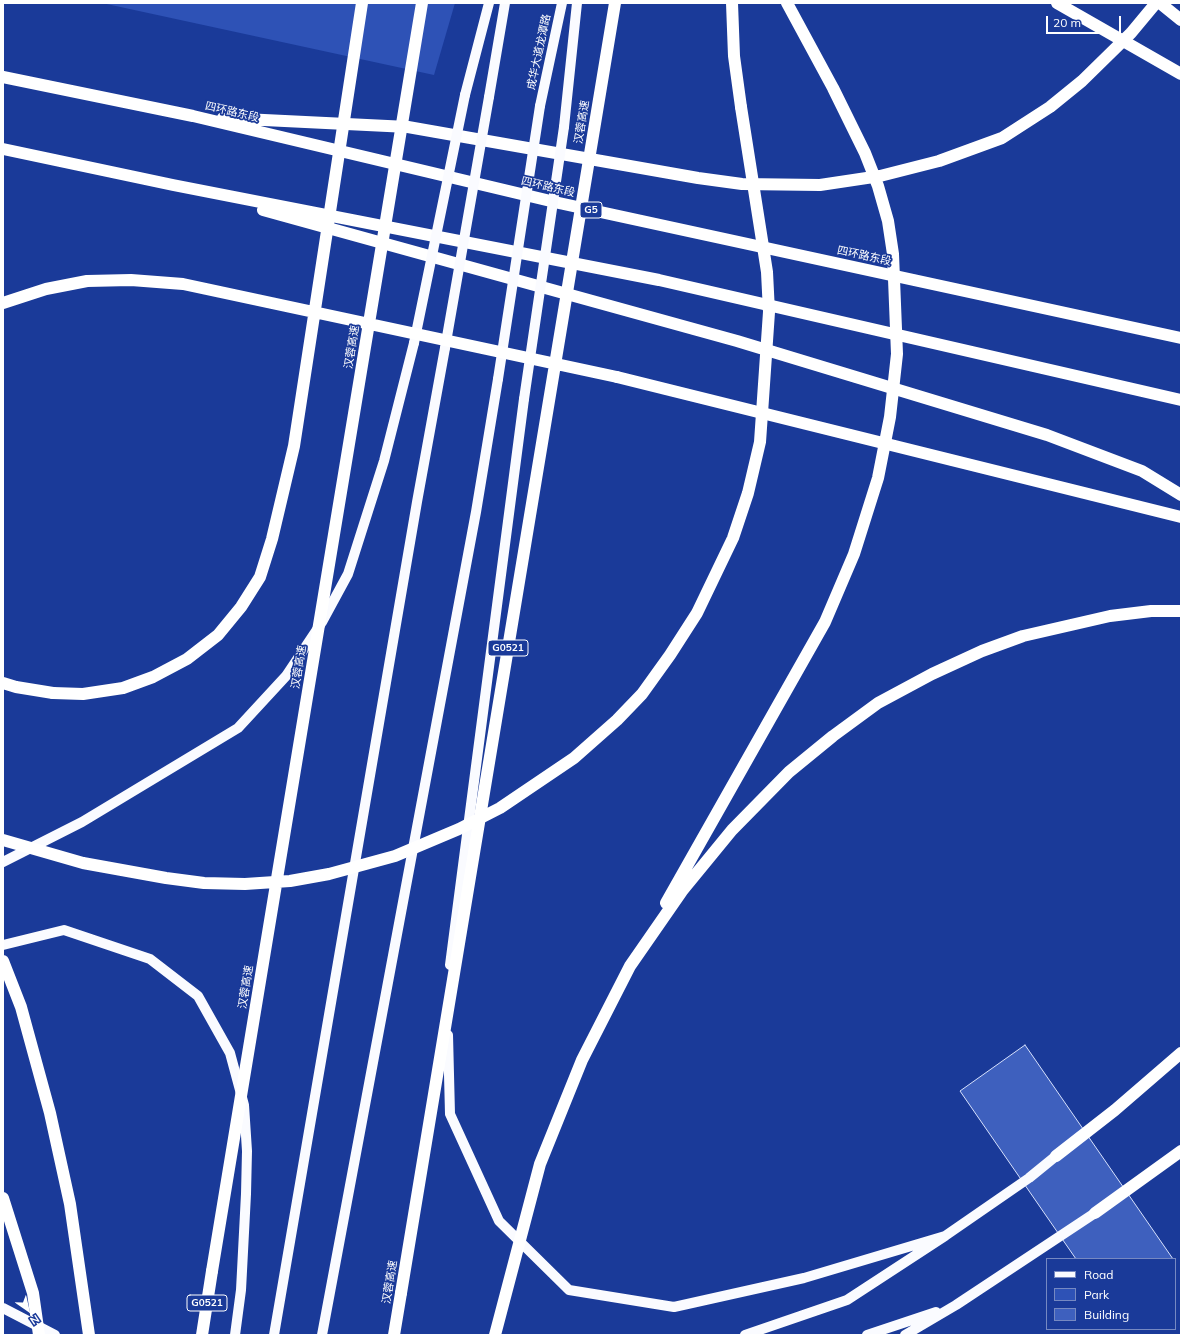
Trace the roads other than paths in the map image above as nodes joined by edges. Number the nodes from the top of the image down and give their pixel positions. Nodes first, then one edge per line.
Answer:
1 (362, 3) edge
2 (422, 3) edge
3 (489, 3) edge
4 (505, 3) edge
5 (562, 3) edge
6 (577, 3) edge
7 (615, 3) edge
8 (732, 3) edge
9 (787, 3) edge
10 (1057, 3) edge
11 (1156, 3) edge
12 (1160, 3) edge
13 (1181, 20) edge
14 (1181, 74) edge
15 (3, 77) edge
16 (192, 116) junction
17 (3, 149) edge
18 (173, 185) junction
19 (3, 303) edge
20 (1181, 338) edge
21 (1181, 400) edge
22 (1181, 495) edge
23 (1181, 517) edge
24 (1181, 611) edge
25 (3, 683) edge
26 (3, 840) edge
27 (3, 862) edge
28 (3, 945) edge
29 (3, 961) edge
30 (630, 966) junction
31 (1181, 1053) edge
32 (1181, 1152) edge
33 (1056, 1156) joint
34 (3, 1198) edge
35 (1095, 1213) joint
36 (945, 1236) junction
37 (956, 1305) junction
38 (3, 1308) edge
39 (39, 1335) edge
40 (55, 1335) edge
41 (90, 1335) edge
42 (202, 1335) edge
43 (235, 1335) edge
44 (274, 1335) edge
45 (322, 1335) edge
46 (394, 1335) edge
47 (495, 1335) edge
48 (745, 1335) edge
49 (867, 1335) edge
50 (905, 1335) edge

1 - 25 highway, bridge
2 - 42 highway, 汉蓉高速 / G0521, bridge
3 - 27 main road, bridge
4 - 44 main road, bridge
5 - 45 main road, 成华大道龙潭路, bridge
6 - 36 main road, bridge
7 - 46 highway, 汉蓉高速 / G0521, bridge
8 - 26 highway, bridge
9 - 30 highway, bridge
10 - 14 highway, bridge
11 - 16 highway
12 - 13 highway
15 - 16 highway, 四环路东段 / G5
16 - 20 highway, 四环路东段 / G5
17 - 18 highway
18 - 21 highway
18 - 22 highway
19 - 23 highway, bridge
24 - 30 highway, bridge
28 - 43 main road
29 - 41 highway
30 - 47 highway, bridge
31 - 33 highway
32 - 35 highway
33 - 36 main road
34 - 39 highway, bridge
35 - 37 main road
36 - 48 main road
37 - 49 main road
37 - 50 main road
38 - 40 main road

